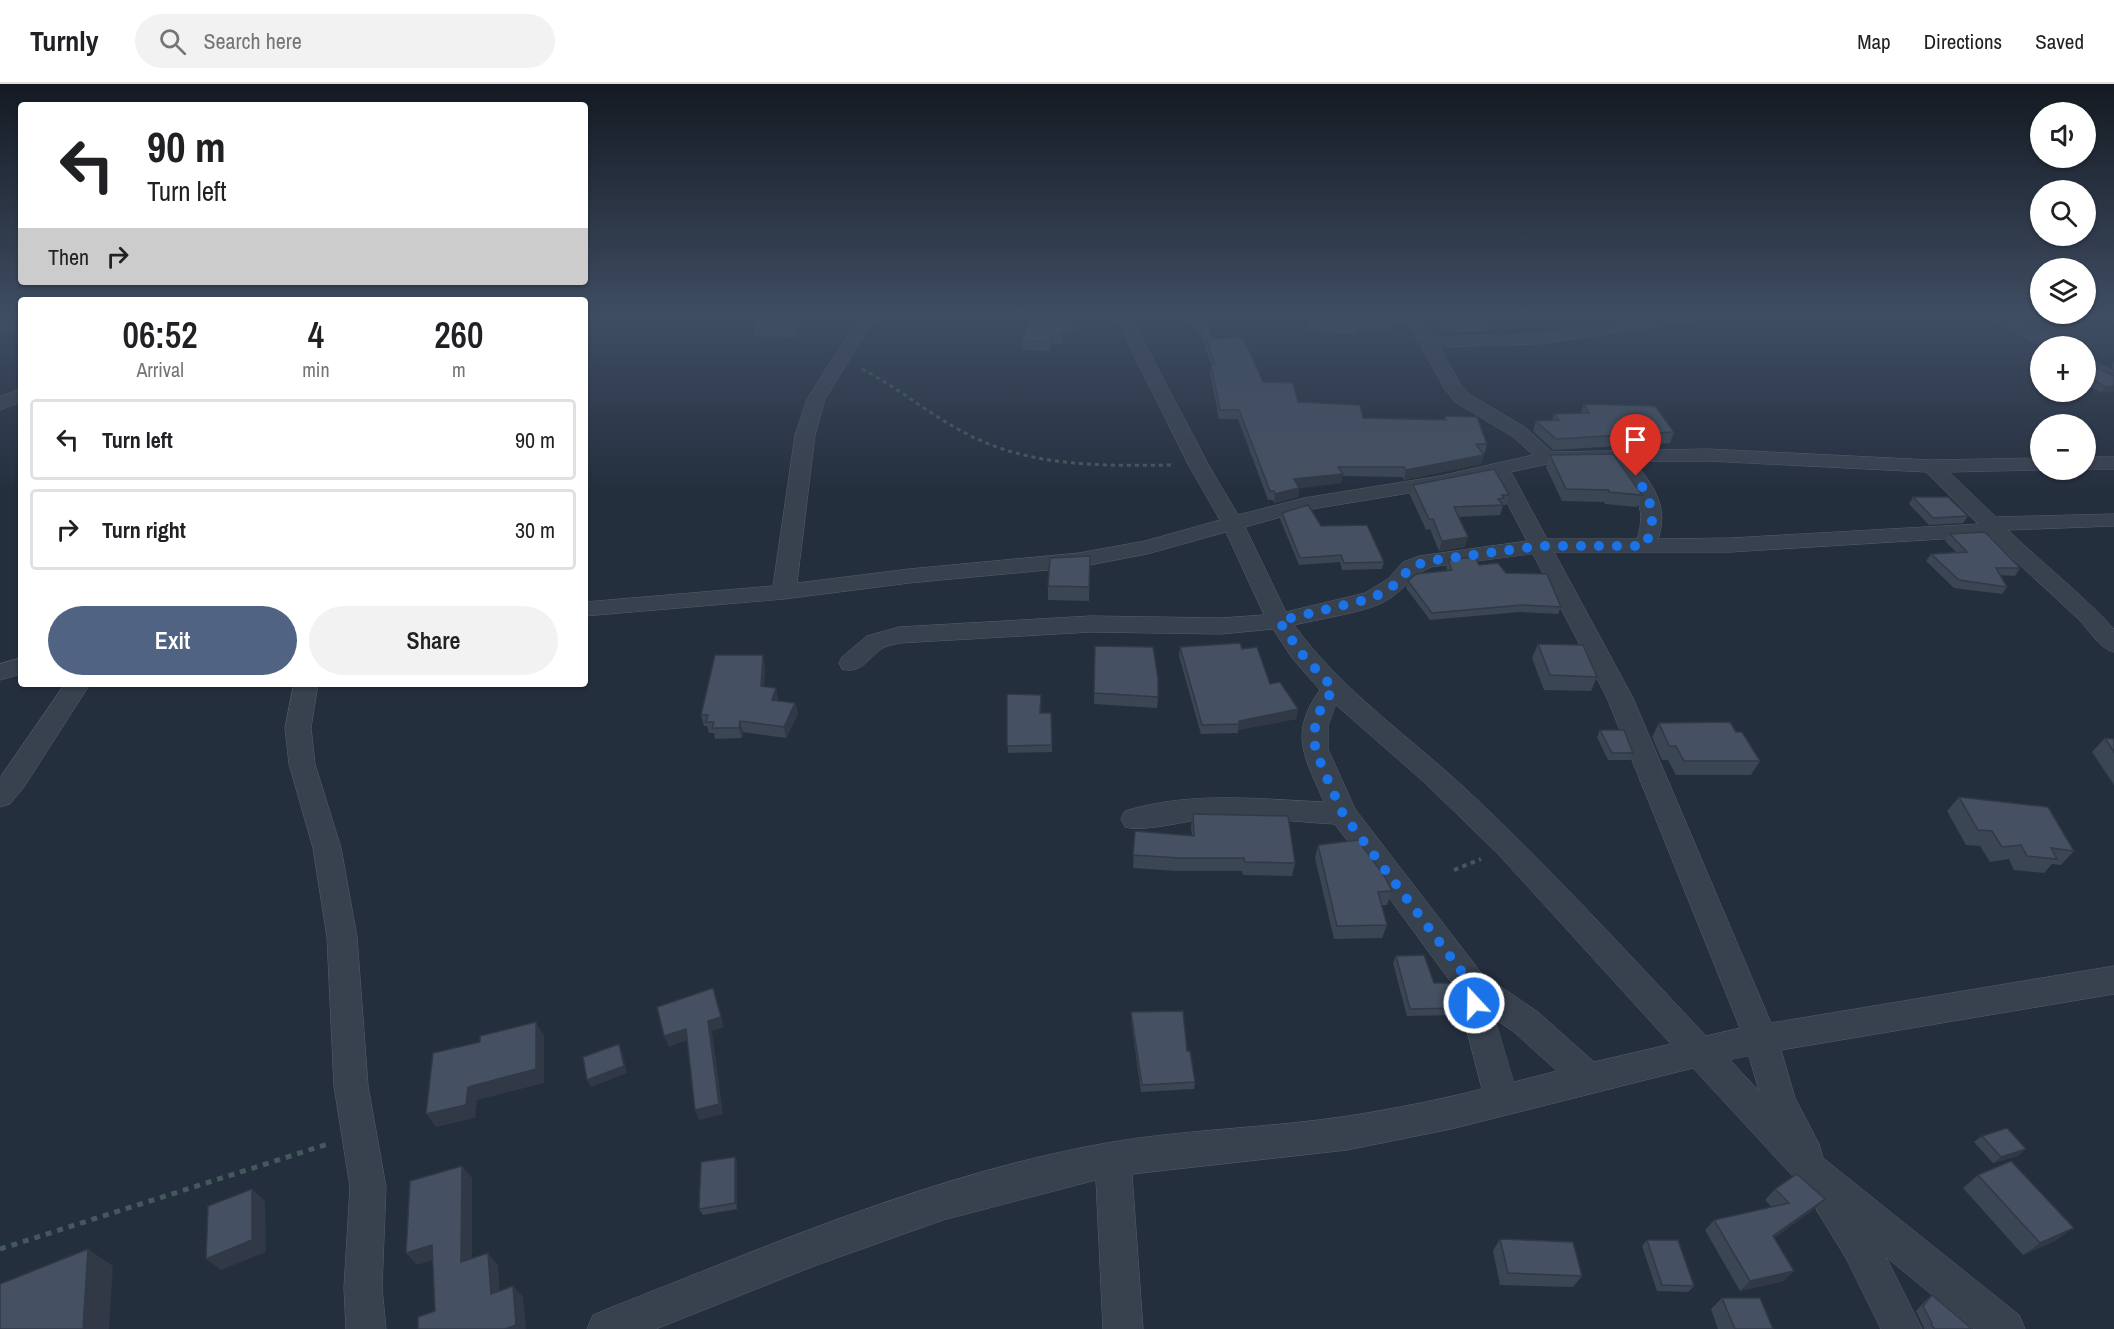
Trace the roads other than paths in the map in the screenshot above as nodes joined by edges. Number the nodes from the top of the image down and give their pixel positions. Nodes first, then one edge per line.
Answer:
1 (829, 375) edge
2 (1153, 375) edge
3 (1446, 375) edge
4 (18, 396) edge
5 (0, 404) edge
6 (1548, 458) junction
7 (1619, 458) junction
8 (2096, 463) edge
9 (2114, 463) edge
10 (2030, 464) edge
11 (1932, 466) junction
12 (1500, 470) junction
13 (2114, 520) edge
14 (1232, 523) junction
15 (1993, 527) junction
16 (1540, 546) junction
17 (1645, 546) junction
18 (784, 592) junction
19 (588, 609) edge
20 (1279, 621) junction
21 (2114, 644) edge
22 (850, 663) dead end
23 (18, 667) edge
24 (0, 672) edge
25 (76, 687) edge
26 (305, 687) edge
27 (1334, 689) junction
28 (0, 797) edge
29 (1343, 814) junction
30 (1135, 819) dead end
31 (2114, 980) edge
32 (1471, 984) junction
33 (1761, 1039) junction
34 (1699, 1052) junction
35 (1588, 1078) junction
36 (1502, 1101) junction
37 (1113, 1159) junction
38 (1819, 1180) junction
39 (366, 1329) edge
40 (607, 1329) edge
41 (1123, 1329) edge
42 (1902, 1329) edge
43 (2005, 1329) edge

1 - 18 street
2 - 14 street
3 - 6 street
4 - 5 street
6 - 7 street
6 - 12 street
7 - 11 street
7 - 17 street
8 - 9 street
10 - 11 street
11 - 15 street
12 - 14 street
12 - 16 street
13 - 15 street
14 - 18 street
14 - 20 street
15 - 17 street
15 - 21 street
16 - 17 street
16 - 20 street
16 - 33 street
18 - 19 street
20 - 22 street
20 - 27 street
23 - 24 street
25 - 28 street
26 - 39 street
27 - 29 street
27 - 34 street
29 - 30 street
29 - 32 street
31 - 33 street
32 - 35 street
32 - 36 street
33 - 34 street
33 - 38 street
34 - 35 street
34 - 38 street
35 - 36 street
36 - 37 street
37 - 40 street
37 - 41 street
38 - 42 street
38 - 43 street

